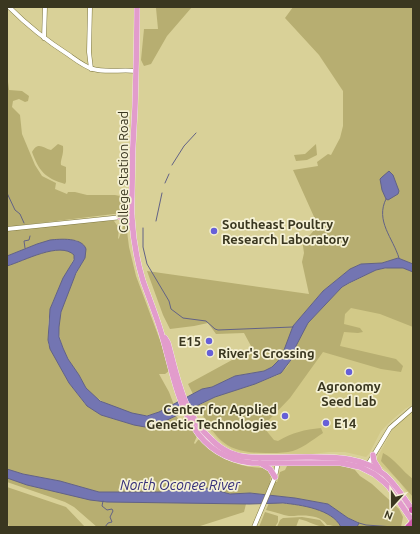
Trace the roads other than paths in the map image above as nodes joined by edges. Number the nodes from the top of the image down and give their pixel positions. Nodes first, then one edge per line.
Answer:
1 (9, 7) edge
2 (45, 7) edge
3 (90, 7) edge
4 (137, 7) edge
5 (44, 38) junction
6 (91, 69) junction
7 (136, 71) junction
8 (132, 216) junction
9 (120, 217) junction
10 (7, 229) edge
11 (133, 230) junction
12 (413, 408) edge
13 (192, 420) junction
14 (373, 455) junction
15 (278, 460) junction
16 (357, 460) junction
17 (260, 463) junction
18 (366, 467) junction
19 (381, 473) junction
20 (275, 477) junction
21 (413, 511) edge
22 (413, 522) edge
23 (255, 525) edge
24 (408, 527) edge

1 - 5 street
2 - 5 street
3 - 6 street
4 - 7 main road, College Station Road
5 - 6 street
6 - 7 street
7 - 8 main road, College Station Road
8 - 9 street
8 - 11 main road, College Station Road
9 - 10 street
9 - 11 main road
11 - 13 main road, College Station Road
12 - 14 street
13 - 15 main road, College Station Road
13 - 17 main road, College Station Road
14 - 16 main road
14 - 18 street
14 - 19 main road
15 - 16 main road, College Station Road
15 - 17 main road, College Station Road
15 - 18 main road, College Station Road
15 - 20 street
16 - 18 main road, College Station Road
17 - 20 main road
18 - 19 main road, College Station Road
18 - 22 main road, College Station Road
19 - 21 main road, College Station Road
20 - 23 street
22 - 24 highway

